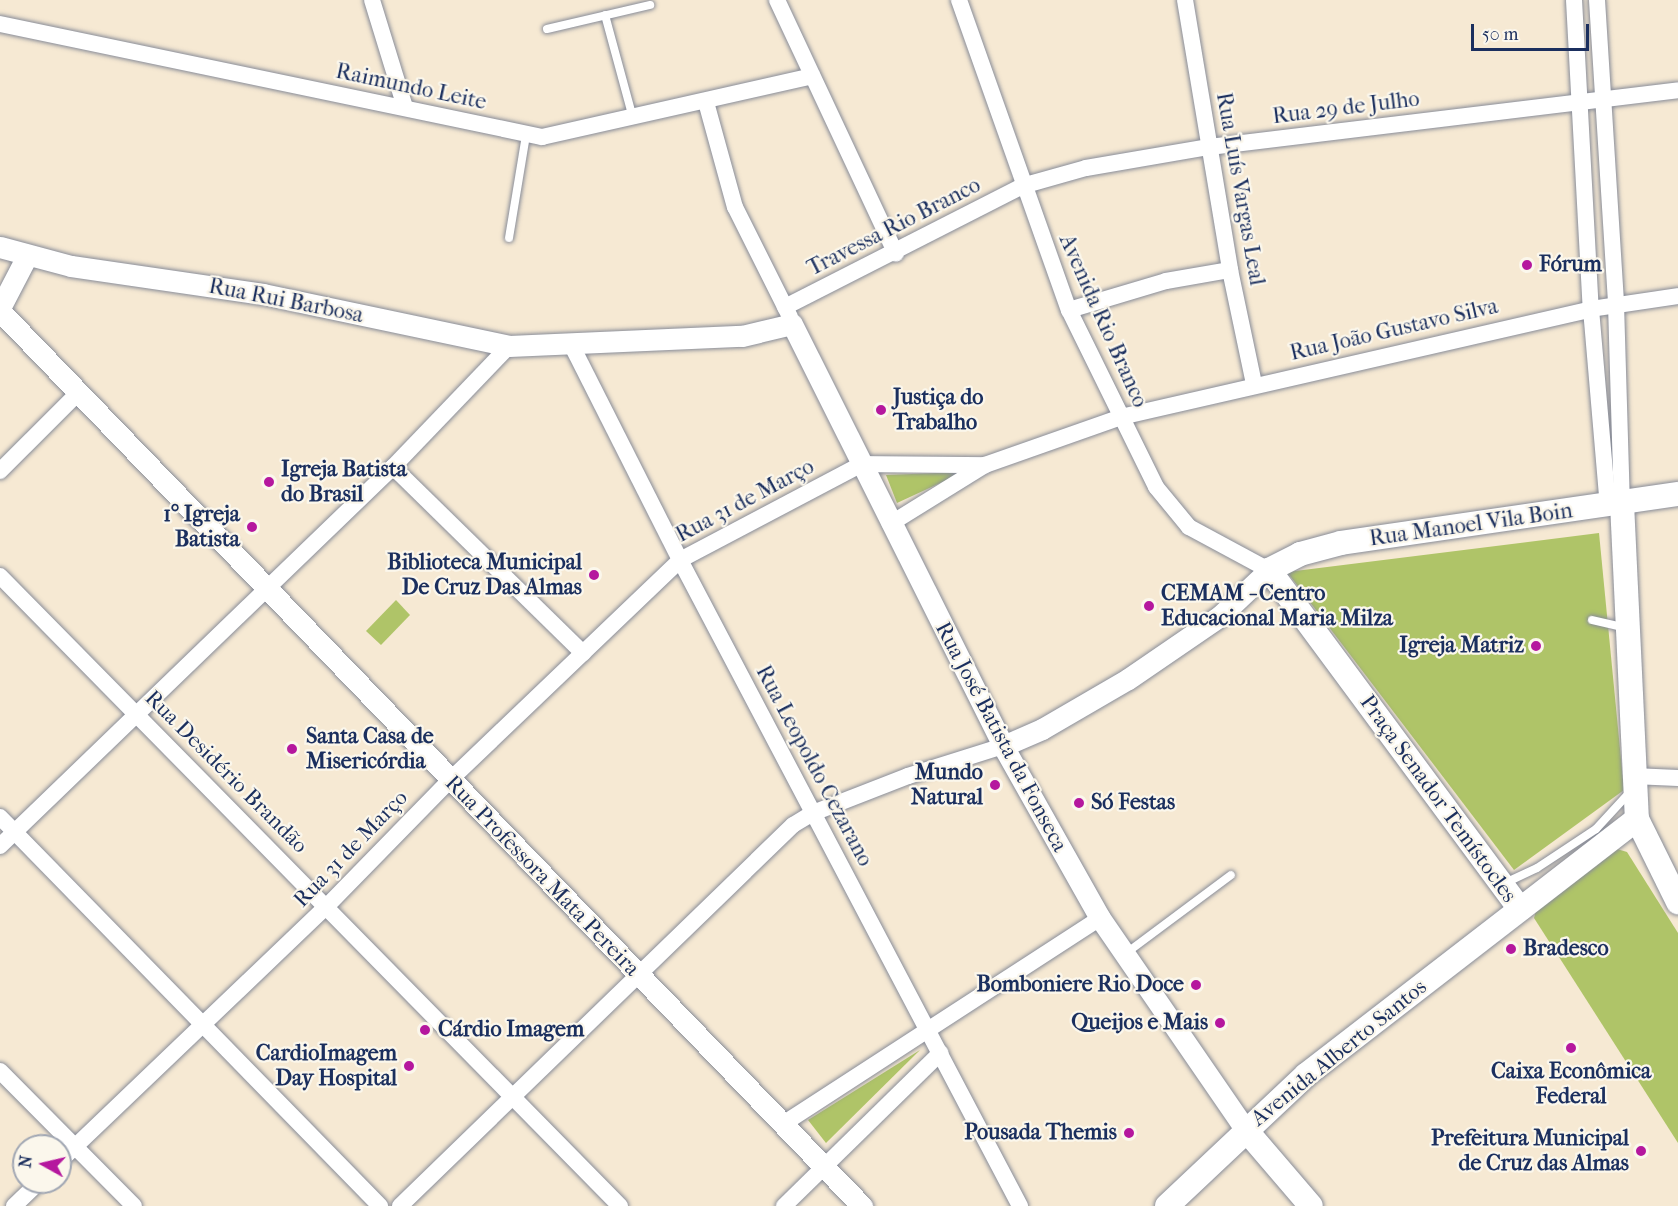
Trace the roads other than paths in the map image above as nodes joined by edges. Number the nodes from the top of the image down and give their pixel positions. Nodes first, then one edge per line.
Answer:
1 (372, 0) edge
2 (777, 0) edge
3 (959, 0) edge
4 (1186, 0) edge
5 (1574, 0) edge
6 (1597, 0) edge
7 (650, 4) dead end
8 (605, 15) junction
9 (0, 24) edge
10 (547, 28) dead end
11 (812, 76) junction
12 (1678, 90) edge
13 (1603, 99) junction
14 (706, 102) junction
15 (1580, 102) junction
16 (405, 107) junction
17 (633, 118) junction
18 (526, 135) junction
19 (1209, 147) junction
20 (1022, 186) junction
21 (509, 238) dead end
22 (0, 247) edge
23 (896, 254) junction
24 (27, 256) junction
25 (1230, 270) junction
26 (1678, 296) edge
27 (1616, 304) junction
28 (1591, 309) junction
29 (0, 310) edge
30 (1069, 310) junction
31 (789, 315) junction
32 (508, 346) junction
33 (572, 346) junction
34 (1254, 384) junction
35 (78, 393) junction
36 (1121, 417) junction
37 (862, 464) junction
38 (985, 465) junction
39 (393, 467) junction
40 (0, 471) edge
41 (1678, 494) edge
42 (1615, 504) junction
43 (890, 524) junction
44 (680, 560) junction
45 (1269, 570) junction
46 (0, 576) edge
47 (266, 588) junction
48 (1592, 620) dead end
49 (1627, 628) junction
50 (583, 653) junction
51 (137, 713) junction
52 (1003, 746) junction
53 (1678, 778) edge
54 (450, 780) junction
55 (1633, 782) junction
56 (813, 813) junction
57 (0, 817) edge
58 (1637, 819) junction
59 (15, 832) junction
60 (0, 846) edge
61 (1232, 875) dead end
62 (1502, 884) junction
63 (1678, 902) edge
64 (327, 906) junction
65 (1520, 909) junction
66 (1100, 918) junction
67 (1124, 954) junction
68 (636, 975) junction
69 (203, 1026) junction
70 (929, 1031) junction
71 (940, 1053) junction
72 (0, 1071) edge
73 (511, 1098) junction
74 (783, 1124) junction
75 (1245, 1129) junction
76 (76, 1146) junction
77 (72, 1150) edge
78 (823, 1167) junction
79 (26, 1194) edge
80 (14, 1206) edge
81 (134, 1206) edge
82 (380, 1206) edge
83 (400, 1206) edge
84 (620, 1206) edge
85 (784, 1206) edge
86 (862, 1206) edge
87 (1020, 1206) edge
88 (1167, 1206) edge
89 (1311, 1206) edge

1 - 16 street
2 - 11 street
3 - 20 street, Avenida Rio Branco
4 - 19 street, Rua Luís Vargas Leal
5 - 15 street
6 - 13 street
7 - 8 lane
8 - 10 lane
8 - 17 lane
9 - 16 street, Raimundo Leite
11 - 14 street, Raimundo Leite
11 - 23 street
12 - 13 street, Rua 29 de Julho
13 - 15 street, Rua 29 de Julho
13 - 27 street
14 - 17 street, Raimundo Leite
14 - 31 street
15 - 19 street, Rua 29 de Julho
15 - 28 street
16 - 18 street, Raimundo Leite
17 - 18 street, Raimundo Leite
18 - 21 lane
19 - 20 street, Rua 29 de Julho
19 - 25 street, Rua Luís Vargas Leal
20 - 23 street, Travessa Rio Branco
20 - 30 street, Avenida Rio Branco
22 - 24 street, Rua Rui Barbosa
23 - 31 street, Travessa Rio Branco
24 - 29 street
24 - 32 street, Rua Rui Barbosa
25 - 30 street
25 - 34 street, Rua Luís Vargas Leal
26 - 27 street, Rua João Gustavo Silva
27 - 28 street, Rua João Gustavo Silva
27 - 42 street
28 - 34 street, Rua João Gustavo Silva
28 - 42 street
29 - 35 street, Rua Professora Mata Pereira
30 - 36 street, Avenida Rio Branco
31 - 33 street, Rua Rui Barbosa
31 - 37 street, Rua José Batista da Fonseca
32 - 33 street, Rua Rui Barbosa
32 - 39 street
33 - 44 street, Rua Leopoldo Cezarano
34 - 36 street, Rua João Gustavo Silva
35 - 40 street
35 - 47 street, Rua Professora Mata Pereira
36 - 38 street, Rua João Gustavo Silva
36 - 45 street, Avenida Rio Branco
37 - 38 street
37 - 43 street, Rua José Batista da Fonseca
37 - 44 street, Rua 31 de Março
38 - 43 street
39 - 47 street
39 - 50 street
41 - 42 main road, Rua Manoel Vila Boin
42 - 45 main road, Rua Manoel Vila Boin
42 - 49 main road
43 - 52 street, Rua José Batista da Fonseca
44 - 50 street, Rua 31 de Março
44 - 56 street, Rua Leopoldo Cezarano
45 - 52 street
45 - 62 main road, Praça Senador Temístocles
46 - 51 street, Rua Desidério Brandão
47 - 51 street
47 - 54 street, Rua Professora Mata Pereira
48 - 49 lane
49 - 55 main road
50 - 54 street, Rua 31 de Março
51 - 59 street
51 - 64 street, Rua Desidério Brandão
52 - 56 street
52 - 66 street, Rua José Batista da Fonseca
53 - 55 street
54 - 64 street, Rua 31 de Março
54 - 68 street, Rua Professora Mata Pereira
55 - 58 main road
55 - 62 lane
56 - 68 street
56 - 70 street, Rua Leopoldo Cezarano
57 - 59 street
58 - 63 main road
58 - 65 main road, Praça Senador Temístocles
59 - 60 street
59 - 69 street
61 - 67 lane
62 - 65 main road, Praça Senador Temístocles
64 - 69 street, Rua 31 de Março
64 - 73 street, Rua Desidério Brandão
65 - 75 main road, Avenida Alberto Santos
66 - 67 street, Rua José Batista da Fonseca
66 - 70 street
67 - 75 street, Rua José Batista da Fonseca
68 - 73 street
68 - 74 street, Rua Professora Mata Pereira
69 - 76 street, Rua 31 de Março
69 - 82 street
70 - 71 street, Rua Leopoldo Cezarano
70 - 74 street
71 - 78 street
71 - 87 street, Rua Leopoldo Cezarano
72 - 76 street
73 - 83 street
73 - 84 street, Rua Desidério Brandão
74 - 78 street, Rua Professora Mata Pereira
75 - 88 main road, Avenida Alberto Santos
75 - 89 main road
76 - 77 street, Rua 31 de Março
76 - 81 street
78 - 85 street
78 - 86 street, Rua Professora Mata Pereira
79 - 80 street

